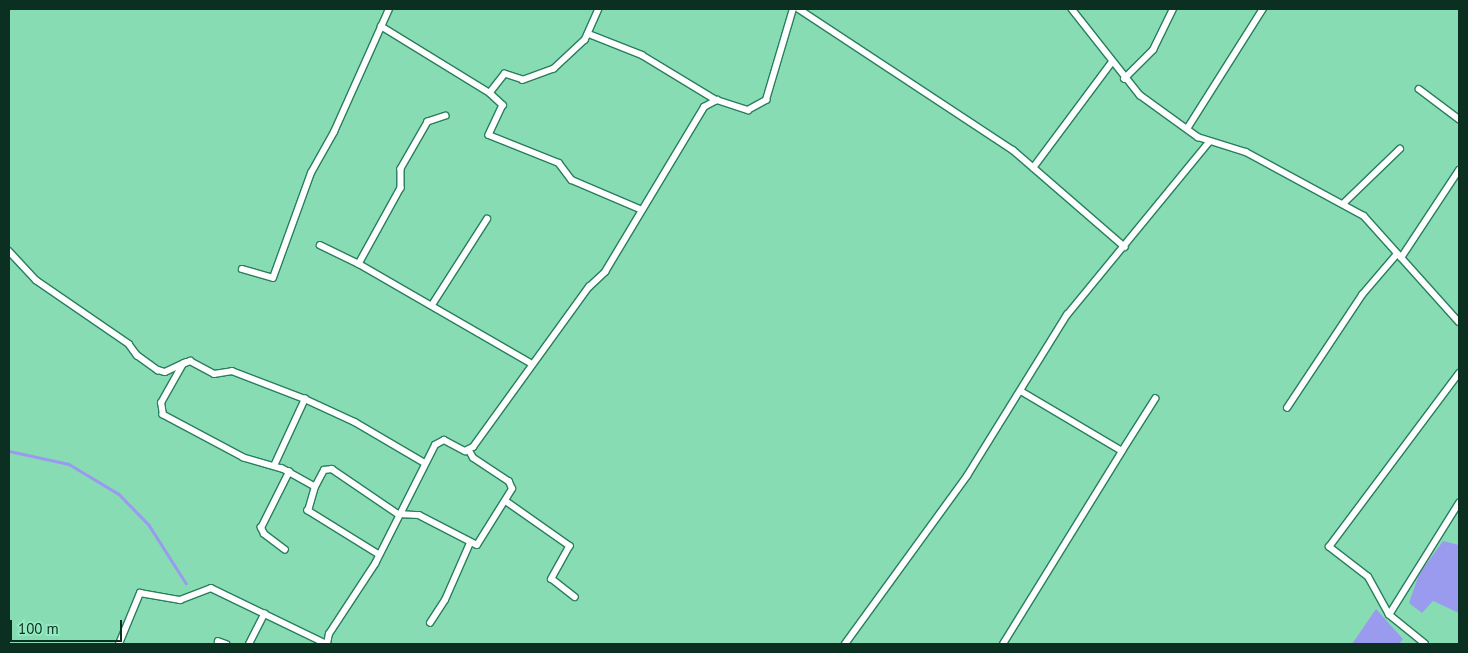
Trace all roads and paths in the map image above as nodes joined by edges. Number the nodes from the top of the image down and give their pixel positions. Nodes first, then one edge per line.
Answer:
1 (389, 9) edge
2 (599, 9) edge
3 (794, 9) edge
4 (799, 9) edge
5 (1072, 9) edge
6 (1173, 9) edge
7 (1263, 9) edge
8 (381, 26) junction
9 (589, 34) junction
10 (1112, 62) junction
11 (1124, 79) junction
12 (1419, 89) dead end
13 (490, 93) junction
14 (716, 100) junction
15 (446, 116) dead end
16 (1459, 119) edge
17 (1187, 129) junction
18 (1209, 142) junction
19 (1400, 149) dead end
20 (1033, 168) junction
21 (1459, 170) edge
22 (1343, 204) junction
23 (642, 210) junction
24 (487, 220) dead end
25 (320, 245) dead end
26 (1125, 247) junction
27 (9, 251) edge
28 (1399, 256) junction
29 (360, 264) junction
30 (242, 269) dead end
31 (432, 306) junction
32 (1459, 322) edge
33 (186, 361) junction
34 (532, 364) junction
35 (1459, 373) edge
36 (1022, 391) junction
37 (305, 399) junction
38 (1155, 399) dead end
39 (1287, 408) dead end
40 (469, 451) junction
41 (1122, 452) junction
42 (425, 463) junction
43 (274, 466) junction
44 (288, 472) junction
45 (315, 487) junction
46 (506, 501) junction
47 (1459, 503) edge
48 (398, 514) junction
49 (470, 543) junction
50 (284, 550) dead end
51 (379, 555) junction
52 (575, 597) dead end
53 (264, 614) junction
54 (1389, 615) junction
55 (430, 623) dead end
56 (218, 641) dead end
57 (119, 644) edge
58 (226, 644) edge
59 (249, 644) edge
60 (327, 644) edge
61 (844, 644) edge
62 (1003, 644) edge
63 (1425, 644) edge

1 - 8 street
2 - 9 street
3 - 14 street
4 - 20 street
5 - 10 street
6 - 11 street
7 - 17 street
8 - 13 street
8 - 30 street
9 - 13 street
9 - 14 street
10 - 11 street
10 - 20 street
11 - 17 street
12 - 16 street
13 - 23 street
14 - 23 street
15 - 29 street
17 - 18 street
18 - 22 street
18 - 26 street
19 - 22 street
20 - 26 street
21 - 28 street
22 - 28 street
23 - 34 street
24 - 31 street
25 - 29 street
26 - 36 street
27 - 33 street
28 - 32 street
28 - 39 street
29 - 31 street
31 - 34 street
33 - 37 street
33 - 43 street
34 - 40 street
35 - 54 street
36 - 41 street
36 - 61 street
37 - 42 street
37 - 43 street
38 - 41 street
40 - 42 street
40 - 46 street
41 - 62 street
42 - 48 street
43 - 44 street
44 - 45 street
44 - 50 street
45 - 48 street
45 - 51 street
46 - 49 street
46 - 52 street
47 - 54 street
48 - 49 street
48 - 51 street
49 - 55 street
51 - 60 street
53 - 57 street
53 - 59 street
53 - 60 street
54 - 63 street
56 - 58 street

